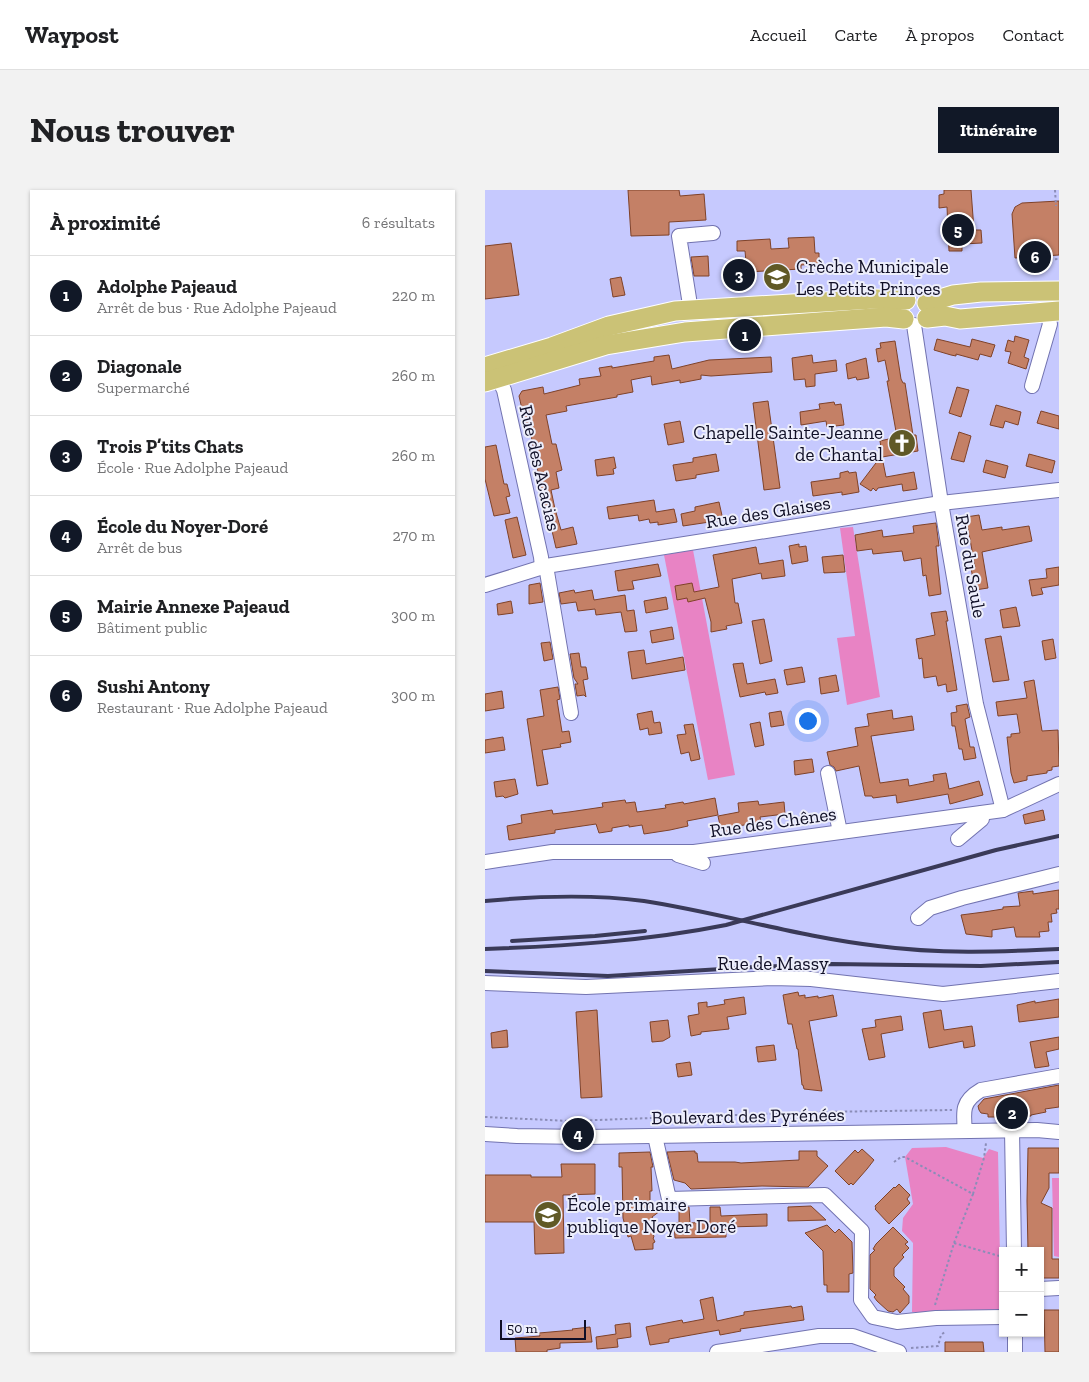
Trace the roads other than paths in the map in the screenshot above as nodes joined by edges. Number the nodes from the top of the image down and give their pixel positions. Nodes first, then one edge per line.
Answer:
1 (713, 233) dead end
2 (1059, 291) edge
3 (691, 311) junction
4 (1053, 312) edge
5 (916, 313) junction
6 (489, 376) edge
7 (1032, 386) dead end
8 (1059, 490) edge
9 (941, 503) junction
10 (544, 567) junction
11 (485, 585) edge
12 (571, 712) dead end
13 (828, 773) dead end
14 (1059, 784) edge
15 (1003, 810) junction
16 (982, 813) junction
17 (841, 832) junction
18 (958, 838) dead end
19 (665, 852) junction
20 (485, 862) edge
21 (703, 863) dead end
22 (1059, 874) edge
23 (918, 918) dead end
24 (1059, 981) edge
25 (485, 983) edge
26 (1059, 1076) edge
27 (1013, 1130) junction
28 (965, 1131) junction
29 (1059, 1132) edge
30 (485, 1134) edge
31 (655, 1136) junction
32 (1014, 1247) edge
33 (1059, 1288) edge
34 (1044, 1289) edge
35 (999, 1317) edge
36 (1015, 1337) edge
37 (717, 1352) edge
38 (899, 1352) edge
39 (1015, 1352) edge

1 - 3 street
2 - 5 main road
3 - 5 main road
3 - 6 main road
4 - 5 main road
4 - 7 street
5 - 6 main road
5 - 9 street, Rue du Saule
6 - 10 street, Rue des Acacias
8 - 9 street, Rue des Glaises
9 - 10 street, Rue des Glaises
9 - 15 street, Rue du Saule
10 - 11 street, Rue des Glaises
10 - 12 street, Rue des Acacias
13 - 17 street
14 - 15 street, Rue des Chênes
15 - 16 street, Rue des Chênes
16 - 17 street, Rue des Chênes
16 - 18 street
17 - 19 street, Rue des Chênes
19 - 20 street, Rue des Chênes
19 - 21 street
22 - 23 street
24 - 25 street, Rue de Massy
26 - 28 street
27 - 28 street, Boulevard des Pyrénées
27 - 29 street, Boulevard des Pyrénées
27 - 32 street
28 - 31 street, Boulevard des Pyrénées
30 - 31 street, Boulevard des Pyrénées
31 - 35 street
33 - 34 street
36 - 39 street
37 - 38 street

